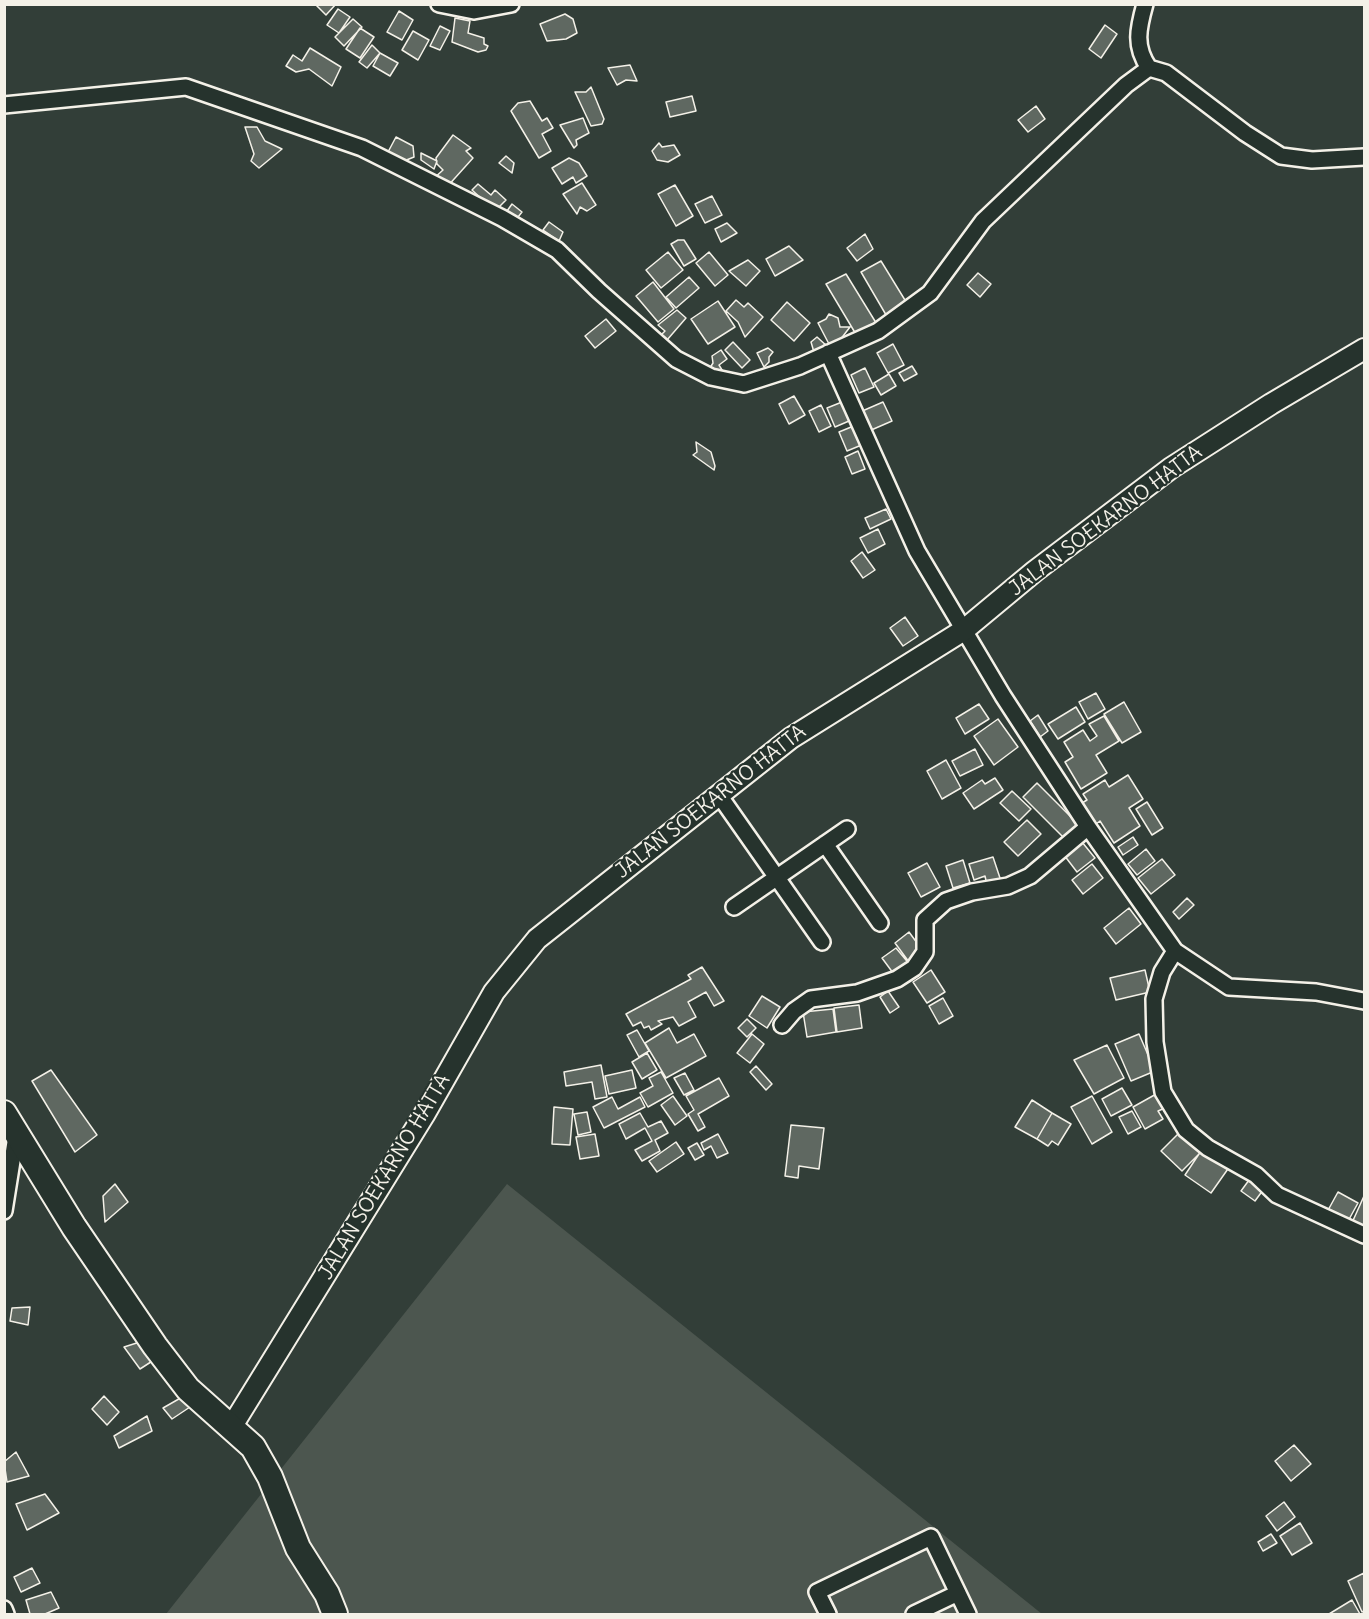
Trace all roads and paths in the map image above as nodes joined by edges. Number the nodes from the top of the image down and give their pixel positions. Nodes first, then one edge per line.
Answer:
1 (439, 4) edge
2 (511, 4) edge
3 (1145, 4) edge
4 (1149, 68) junction
5 (4, 105) edge
6 (1365, 157) edge
7 (1365, 349) edge
8 (828, 353) junction
9 (964, 630) junction
10 (719, 795) junction
11 (1088, 827) junction
12 (847, 829) dead end
13 (825, 844) junction
14 (777, 878) junction
15 (734, 907) dead end
16 (880, 923) dead end
17 (822, 942) dead end
18 (1175, 951) junction
19 (1365, 1001) edge
20 (782, 1025) dead end
21 (4, 1113) edge
22 (16, 1136) junction
23 (4, 1211) edge
24 (1365, 1235) edge
25 (232, 1426) junction
26 (958, 1593) junction
27 (4, 1609) edge
28 (6, 1614) edge
29 (335, 1614) edge
30 (828, 1614) edge
31 (914, 1614) edge
32 (968, 1614) edge

1 - 2 street
3 - 4 street
4 - 6 street
4 - 8 street
5 - 8 street
7 - 9 street, JALAN SOEKARNO HATTA
8 - 9 street
9 - 10 street, JALAN SOEKARNO HATTA
9 - 11 street
10 - 14 street
10 - 25 street, JALAN SOEKARNO HATTA
11 - 18 street
11 - 20 street
12 - 13 street
13 - 14 street
13 - 16 street
14 - 15 street
14 - 17 street
18 - 19 street
18 - 24 street
21 - 22 main road
22 - 23 street
22 - 25 main road
25 - 29 main road
26 - 30 street
26 - 31 street
26 - 32 street
27 - 28 street

